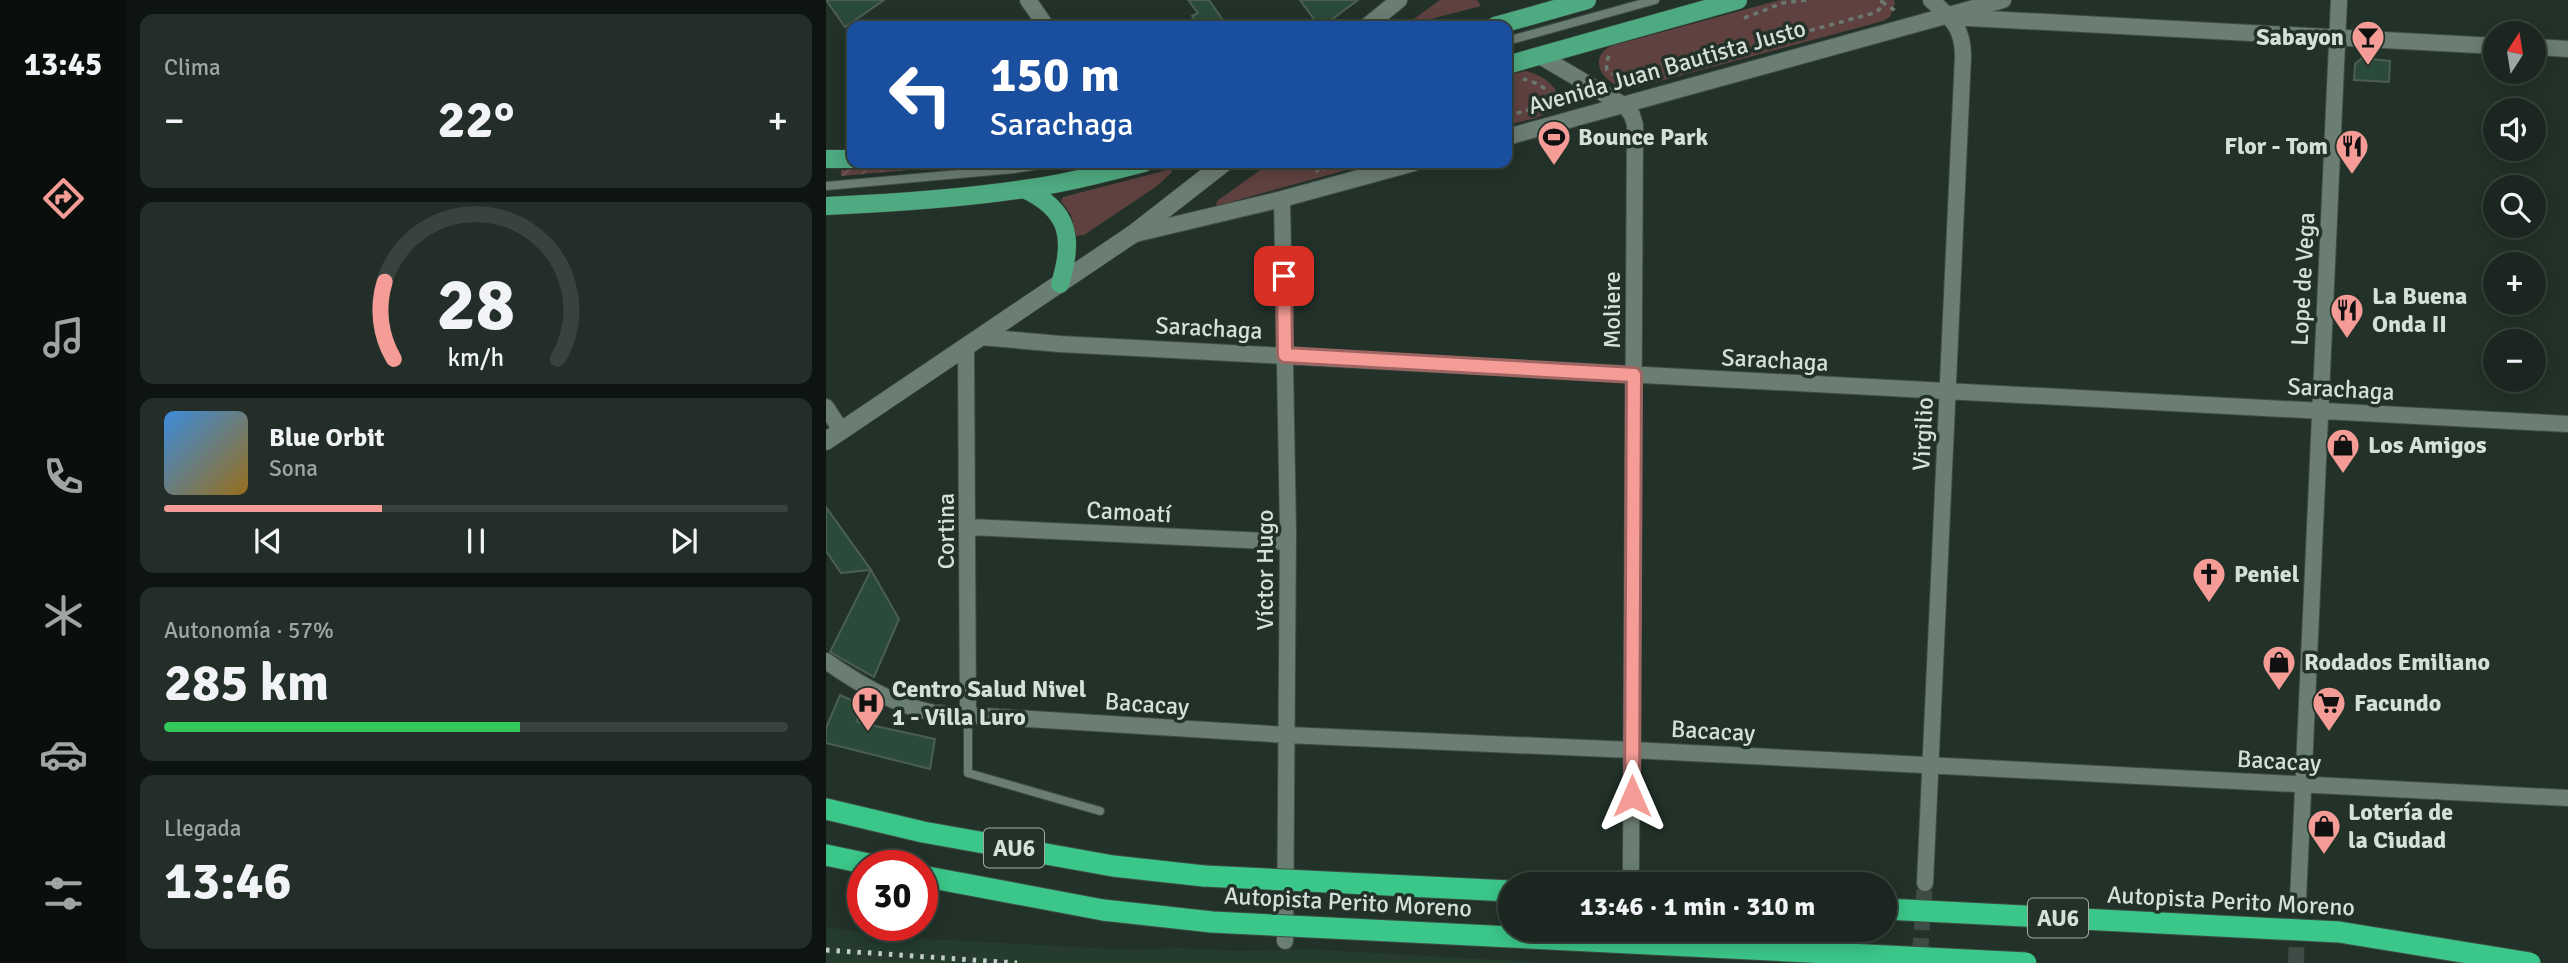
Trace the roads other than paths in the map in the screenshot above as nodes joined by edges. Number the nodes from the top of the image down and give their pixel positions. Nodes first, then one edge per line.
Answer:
1 (1028, 0) edge
2 (1399, 0) edge
3 (1587, 0) edge
4 (1655, 0) edge
5 (1738, 0) edge
6 (1931, 0) edge
7 (2003, 0) edge
8 (2339, 0) edge
9 (1950, 16) junction
10 (1043, 21) edge
11 (1373, 21) edge
12 (1512, 21) edge
13 (2337, 37) junction
14 (1512, 40) edge
15 (2483, 45) edge
16 (2546, 48) edge
17 (2568, 49) edge
18 (1540, 56) junction
19 (1512, 72) edge
20 (1625, 106) junction
21 (1512, 136) edge
22 (826, 159) edge
23 (847, 159) edge
24 (1020, 168) edge
25 (1125, 168) edge
26 (1218, 168) edge
27 (1396, 168) edge
28 (826, 186) edge
29 (1024, 189) junction
30 (1282, 199) junction
31 (826, 206) edge
32 (1133, 234) junction
33 (1060, 284) junction
34 (973, 341) junction
35 (1285, 355) junction
36 (1634, 375) junction
37 (1947, 391) junction
38 (826, 407) edge
39 (2320, 411) junction
40 (2568, 424) edge
41 (841, 430) junction
42 (826, 441) edge
43 (969, 527) junction
44 (1288, 542) junction
45 (826, 661) edge
46 (968, 715) junction
47 (1287, 735) junction
48 (1632, 750) junction
49 (1930, 765) junction
50 (2303, 785) junction
51 (2568, 798) edge
52 (826, 809) edge
53 (1100, 811) dead end
54 (826, 855) edge
55 (847, 860) edge
56 (1631, 868) tunnel mouth
57 (938, 879) edge
58 (1925, 883) tunnel mouth
59 (1498, 890) edge
60 (2298, 900) tunnel mouth
61 (1897, 910) edge
62 (1285, 941) dead end
63 (2026, 963) edge
64 (2530, 963) edge

1 - 10 street
2 - 11 street
3 - 12 main road
4 - 14 lane
5 - 18 main road, Avenida Juan Bautista Justo
6 - 9 street, Virgilio
7 - 9 street, Avenida Juan Bautista Justo
8 - 13 street, Lope de Vega
9 - 13 street
9 - 20 street, Avenida Juan Bautista Justo
9 - 37 street, Virgilio
13 - 15 street
13 - 39 street, Lope de Vega
16 - 17 street
18 - 19 main road, Avenida Juan Bautista Justo
18 - 20 street
20 - 21 street, Avenida Juan Bautista Justo
20 - 36 street, Moliere
22 - 23 main road
24 - 28 lane
25 - 29 main road
26 - 32 street
27 - 30 street
29 - 31 main road
29 - 33 main road
30 - 32 street
30 - 35 street, Víctor Hugo
32 - 33 street
33 - 34 street
34 - 35 street, Sarachaga
34 - 41 street
34 - 43 street, Cortina
35 - 36 street, Sarachaga
35 - 44 street, Víctor Hugo
36 - 37 street, Sarachaga
36 - 48 street, Moliere
37 - 39 street, Sarachaga
37 - 49 street, Virgilio
38 - 41 street
39 - 40 street, Sarachaga
39 - 50 street, Lope de Vega
41 - 42 street
43 - 44 street, Camoatí
43 - 46 street, Cortina
44 - 47 street, Víctor Hugo
45 - 46 street, Bacacay
46 - 47 street, Bacacay
46 - 53 lane
47 - 48 street, Bacacay
47 - 62 street, Víctor Hugo
48 - 49 street, Bacacay
48 - 56 street, Moliere
49 - 50 street, Bacacay
49 - 58 street, Virgilio
50 - 51 street, Bacacay
50 - 60 street, Lope de Vega
52 - 59 highway, Autopista Perito Moreno / AU6, bridge
54 - 55 highway
57 - 63 highway, Autopista Perito Moreno / AU6, bridge
61 - 64 highway, Autopista Perito Moreno / AU6, bridge

